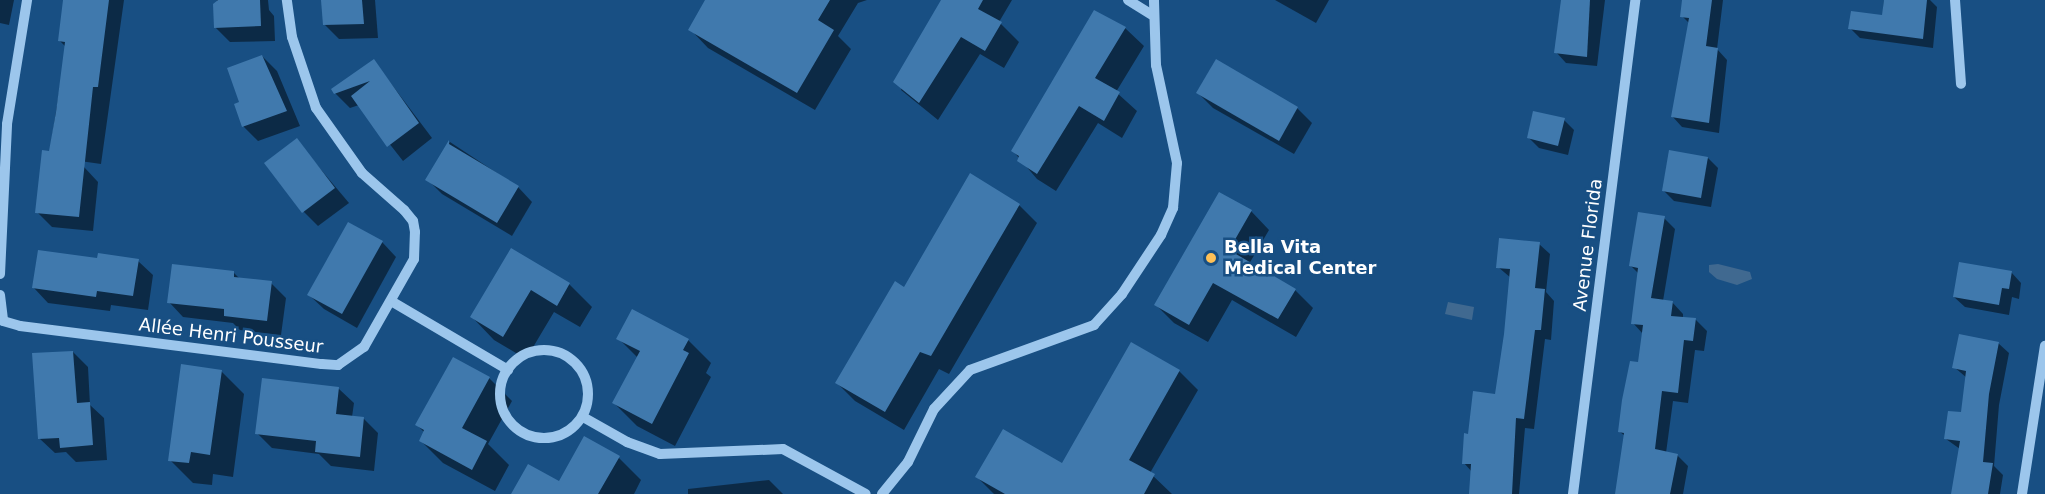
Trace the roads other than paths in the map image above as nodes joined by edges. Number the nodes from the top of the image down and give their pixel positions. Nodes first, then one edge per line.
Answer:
1 (27, 0) edge
2 (287, 0) edge
3 (1128, 0) edge
4 (1154, 0) edge
5 (1635, 0) edge
6 (1955, 0) edge
7 (1152, 15) junction
8 (1962, 84) dead end
9 (0, 274) edge
10 (0, 295) edge
11 (391, 301) junction
12 (2045, 346) edge
13 (508, 370) junction
14 (583, 417) junction
15 (866, 494) edge
16 (882, 494) edge
17 (1573, 494) edge
18 (2022, 494) edge

1 - 9 street
2 - 11 street, Allée Henri Pousseur
3 - 7 street
4 - 7 street
5 - 17 street, Avenue Florida
6 - 8 street
7 - 16 street
10 - 11 street, Allée Henri Pousseur
11 - 13 street
12 - 18 street
13 - 14 street
13 - 14 street
14 - 15 street

